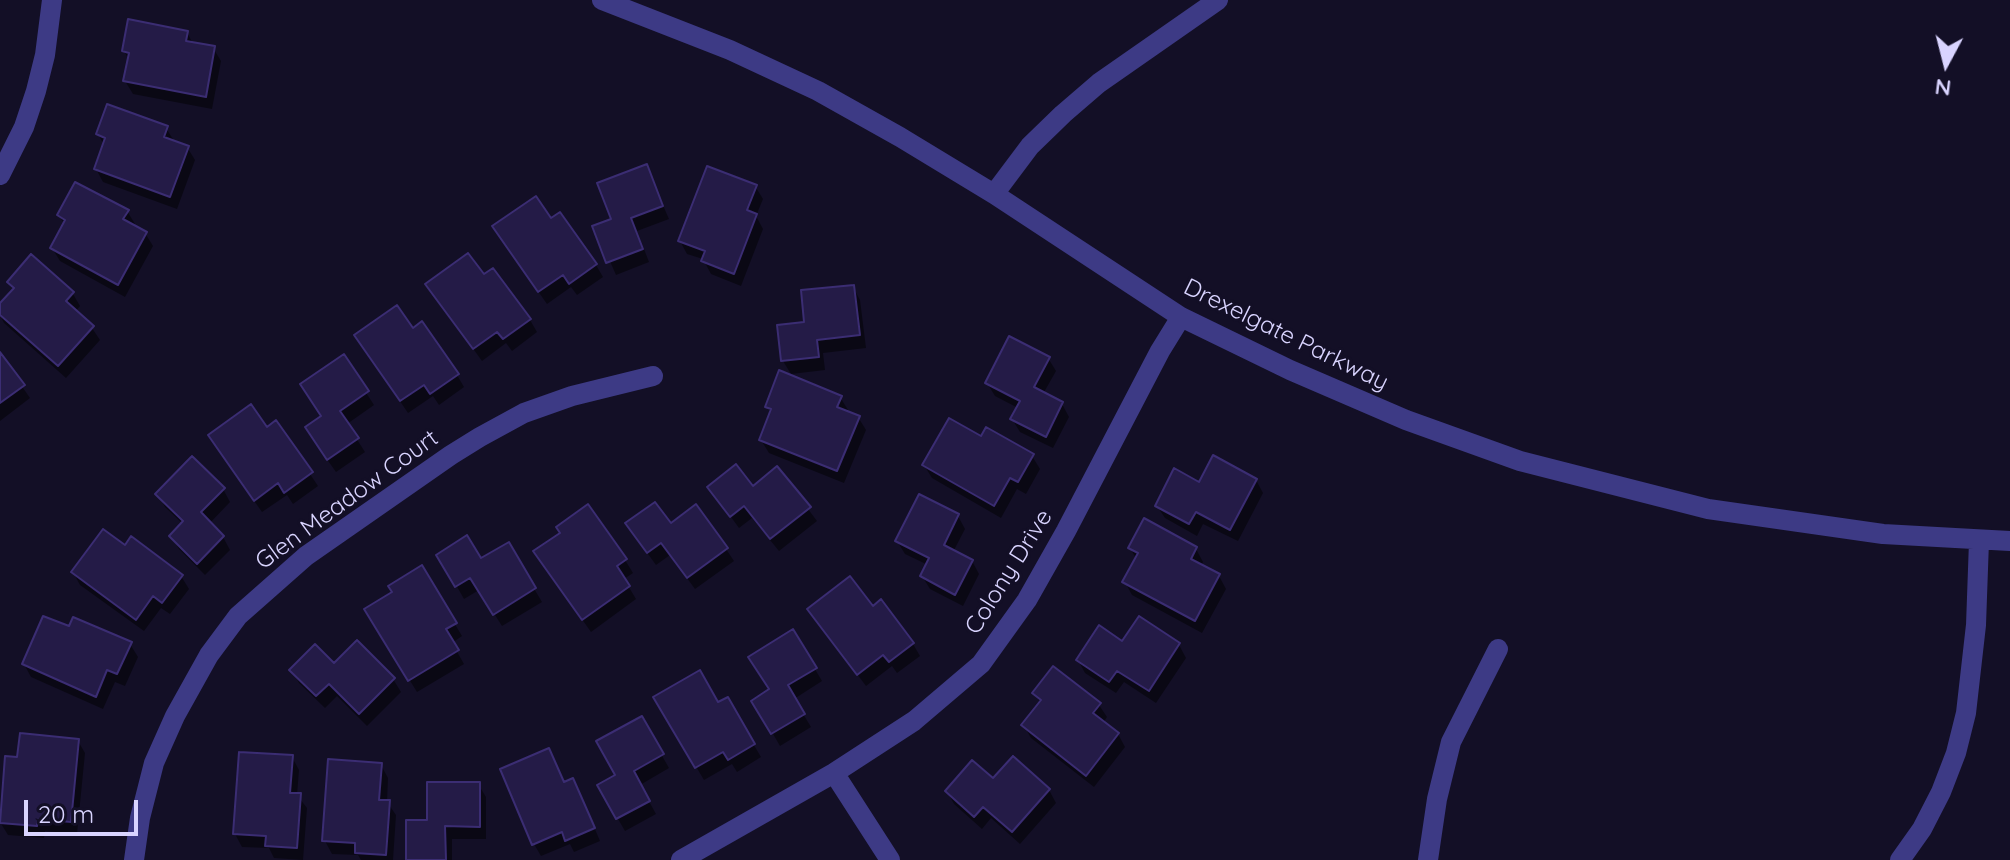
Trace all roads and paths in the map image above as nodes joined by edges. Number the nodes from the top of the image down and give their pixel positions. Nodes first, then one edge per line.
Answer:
1 (52, 0) edge
2 (602, 0) edge
3 (1218, 0) edge
4 (0, 175) edge
5 (994, 194) junction
6 (1181, 317) junction
7 (653, 376) dead end
8 (1979, 541) junction
9 (2010, 541) edge
10 (1498, 649) dead end
11 (834, 773) junction
12 (134, 860) edge
13 (681, 860) edge
14 (890, 860) edge
15 (1428, 860) edge
16 (1900, 860) edge

1 - 4 street
2 - 5 street, Drexelgate Parkway
3 - 5 street
5 - 6 street, Drexelgate Parkway
6 - 8 street, Drexelgate Parkway
6 - 11 street, Colony Drive
7 - 12 street, Glen Meadow Court
8 - 9 street, Drexelgate Parkway
8 - 16 street
10 - 15 street
11 - 13 street, Colony Drive
11 - 14 street

